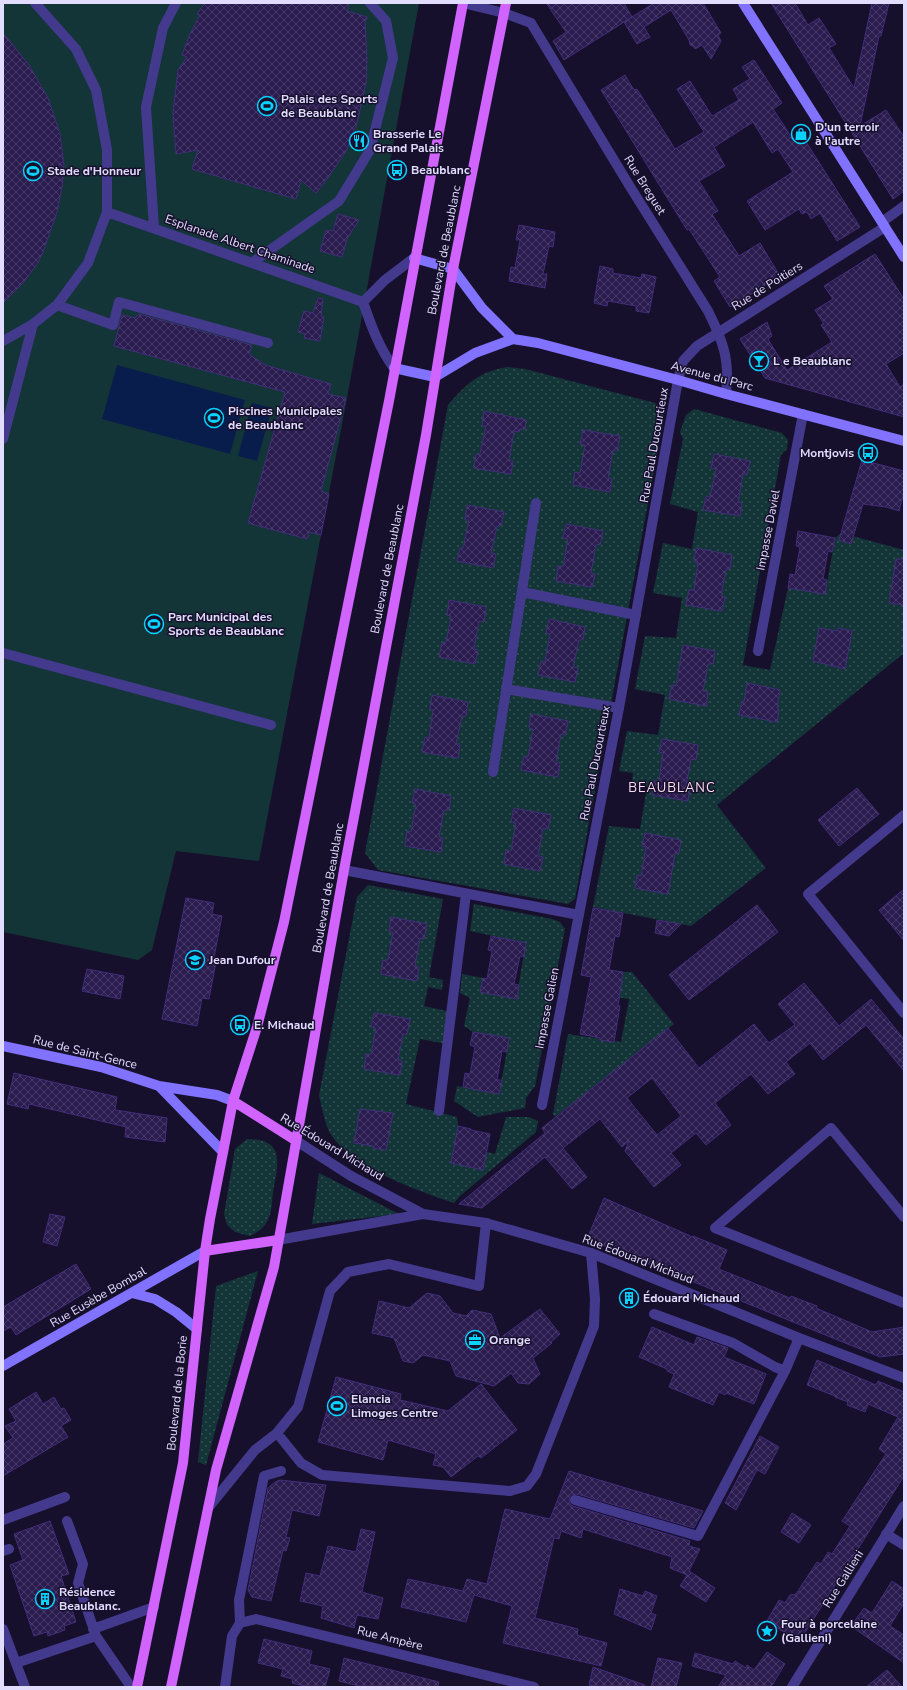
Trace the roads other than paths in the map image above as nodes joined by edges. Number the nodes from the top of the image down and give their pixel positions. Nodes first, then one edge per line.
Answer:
1 (35, 3) edge
2 (176, 3) edge
3 (370, 3) edge
4 (463, 3) edge
5 (743, 3) edge
6 (505, 8) edge
7 (904, 206) edge
8 (107, 212) junction
9 (884, 225) junction
10 (154, 228) junction
11 (904, 257) edge
12 (414, 258) junction
13 (253, 262) junction
14 (453, 269) junction
15 (364, 302) junction
16 (57, 305) junction
17 (33, 324) junction
18 (719, 332) junction
19 (513, 339) junction
20 (3, 342) edge
21 (268, 343) dead end
22 (394, 368) junction
23 (435, 377) junction
24 (678, 380) junction
25 (726, 394) junction
26 (804, 414) junction
27 (3, 439) edge
28 (904, 441) edge
29 (536, 503) dead end
30 (522, 592) junction
31 (636, 616) junction
32 (758, 651) dead end
33 (3, 653) edge
34 (506, 689) junction
35 (619, 708) junction
36 (271, 725) dead end
37 (493, 772) dead end
38 (904, 815) edge
39 (344, 870) junction
40 (466, 894) junction
41 (579, 915) junction
42 (904, 1013) edge
43 (3, 1046) edge
44 (159, 1086) junction
45 (233, 1101) junction
46 (542, 1105) dead end
47 (249, 1111) joint
48 (439, 1111) dead end
49 (295, 1140) junction
50 (223, 1152) junction
51 (423, 1214) junction
52 (904, 1217) edge
53 (486, 1223) junction
54 (278, 1240) junction
55 (205, 1251) junction
56 (591, 1253) junction
57 (132, 1293) junction
58 (904, 1303) edge
59 (654, 1314) dead end
60 (197, 1329) junction
61 (799, 1338) junction
62 (3, 1366) edge
63 (785, 1371) junction
64 (904, 1378) edge
65 (277, 1434) junction
66 (281, 1471) dead end
67 (65, 1497) dead end
68 (575, 1500) dead end
69 (904, 1506) edge
70 (208, 1508) junction
71 (3, 1520) edge
72 (67, 1521) dead end
73 (886, 1534) junction
74 (904, 1545) edge
75 (154, 1607) junction
76 (240, 1623) junction
77 (3, 1629) edge
78 (94, 1632) junction
79 (16, 1663) junction
80 (25, 1687) edge
81 (131, 1687) edge
82 (137, 1687) edge
83 (171, 1687) edge
84 (225, 1687) edge
85 (534, 1687) edge
86 (792, 1687) edge

1 - 8 street
2 - 10 street
3 - 13 street
4 - 6 street, Rue Breguet
4 - 12 main road
5 - 9 main road
6 - 14 main road, Boulevard de Beaublanc
6 - 18 street, Rue Breguet
7 - 9 street, Rue de Poitiers
8 - 10 street, Esplanade Albert Chaminade
8 - 16 street
9 - 11 main road
9 - 18 street, Rue de Poitiers
10 - 13 street, Esplanade Albert Chaminade
12 - 14 main road
12 - 15 street
12 - 22 main road
13 - 15 street, Esplanade Albert Chaminade
14 - 19 main road
14 - 23 main road, Boulevard de Beaublanc
15 - 22 street
16 - 17 street
16 - 21 street
17 - 20 street
17 - 27 street
18 - 24 street, Rue de Poitiers
18 - 25 street, Rue Breguet
19 - 23 main road, Avenue du Parc
19 - 24 main road, Avenue du Parc
22 - 23 main road
22 - 45 main road
23 - 39 main road, Boulevard de Beaublanc
24 - 25 main road, Avenue du Parc
24 - 31 street, Rue Paul Ducourtieux
25 - 26 main road, Avenue du Parc
26 - 28 main road, Avenue du Parc
26 - 32 street, Impasse Daviel
29 - 30 street
30 - 31 street
30 - 34 street
31 - 35 street, Rue Paul Ducourtieux
33 - 36 street
34 - 35 street
34 - 37 street
35 - 41 street, Rue Paul Ducourtieux
38 - 42 street
39 - 40 street
39 - 49 main road, Boulevard de Beaublanc
40 - 41 street
40 - 48 street
41 - 46 street, Impasse Galien
43 - 44 main road, Rue de Saint-Gence
44 - 45 main road, Rue de Saint-Gence
44 - 50 main road, Rue de Saint-Gence
45 - 47 main road, Rue de Saint-Gence
45 - 50 main road, Boulevard de la Borie
47 - 49 main road, Rue Édouard Michaud
49 - 51 street, Rue Édouard Michaud
49 - 54 main road
50 - 55 main road, Boulevard de la Borie
51 - 53 street, Rue Édouard Michaud
51 - 54 street, Rue Édouard Michaud
52 - 58 street
53 - 56 street, Rue Édouard Michaud
53 - 65 street
54 - 55 main road
54 - 70 main road
55 - 57 main road, Rue Eusèbe Bombal
55 - 60 main road, Boulevard de la Borie
56 - 61 street, Rue Édouard Michaud
56 - 65 street
57 - 60 main road
57 - 62 main road, Rue Eusèbe Bombal
59 - 63 street
60 - 75 main road, Boulevard de la Borie
61 - 63 street
61 - 64 street, Rue Édouard Michaud
63 - 68 street
65 - 70 street
66 - 76 street
67 - 71 street
69 - 73 street, Rue Gallieni
70 - 83 main road
72 - 78 street
73 - 74 street
73 - 86 street, Rue Gallieni
75 - 78 street
75 - 82 main road, Boulevard de la Borie
76 - 84 street
76 - 85 street, Rue Ampère
77 - 79 street
78 - 79 street
78 - 81 street
79 - 80 street

